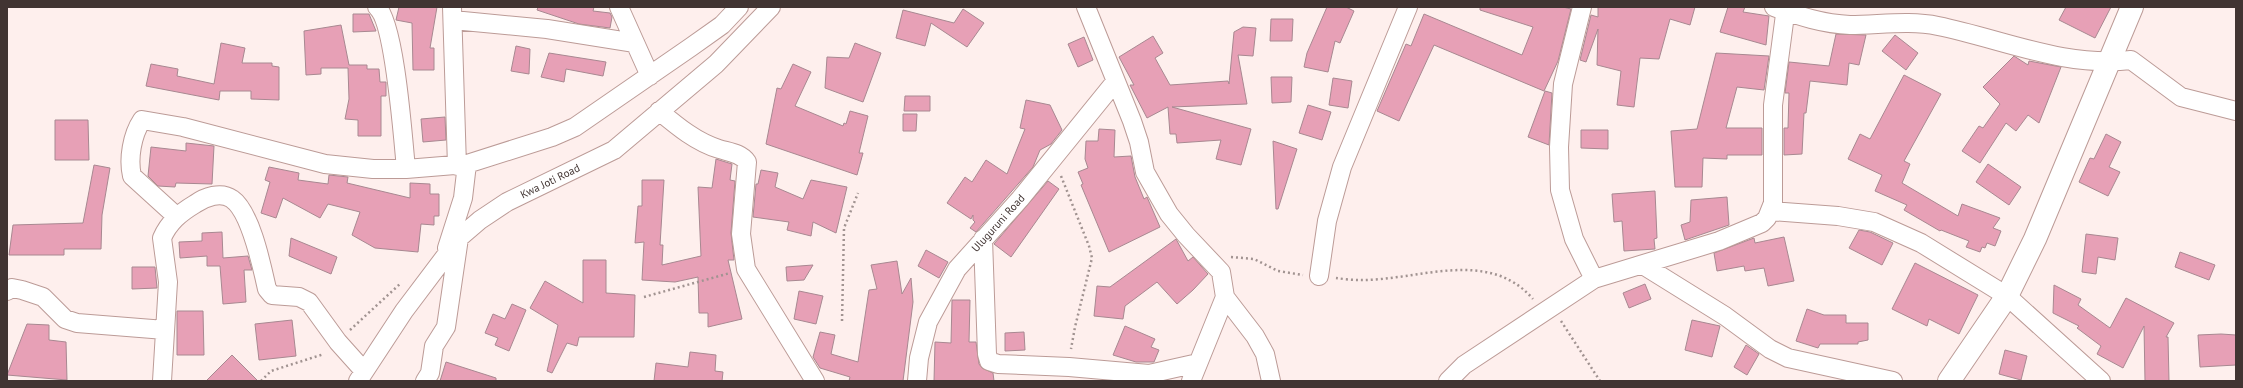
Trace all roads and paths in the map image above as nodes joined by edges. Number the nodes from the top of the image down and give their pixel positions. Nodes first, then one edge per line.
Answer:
1 (377, 7) edge
2 (619, 7) edge
3 (738, 7) edge
4 (771, 7) edge
5 (1086, 7) edge
6 (1408, 7) edge
7 (1582, 7) edge
8 (2132, 7) edge
9 (1782, 8) edge
10 (453, 13) edge
11 (635, 43) junction
12 (2109, 63) junction
13 (650, 76) junction
14 (1115, 82) junction
15 (659, 111) junction
16 (2236, 111) edge
17 (1053, 157) junction
18 (462, 165) junction
19 (406, 169) junction
20 (858, 193) dead end
21 (1771, 210) junction
22 (176, 216) junction
23 (459, 238) junction
24 (983, 239) junction
25 (446, 253) junction
26 (1206, 254) junction
27 (1643, 265) junction
28 (746, 269) junction
29 (1319, 276) junction
30 (1594, 279) junction
31 (404, 280) dead end
32 (7, 290) edge
33 (2007, 296) junction
34 (644, 297) dead end
35 (1225, 297) junction
36 (1548, 310) junction
37 (842, 321) dead end
38 (165, 330) junction
39 (338, 342) junction
40 (1198, 363) junction
41 (1069, 367) junction
42 (361, 376) edge
43 (1107, 376) edge
44 (162, 381) edge
45 (261, 381) edge
46 (425, 381) edge
47 (815, 381) edge
48 (917, 381) edge
49 (1191, 381) edge
50 (1271, 381) edge
51 (1448, 381) edge
52 (1600, 381) edge
53 (1893, 381) edge
54 (1949, 381) edge
55 (2101, 381) edge

1 - 19 street
2 - 11 street
3 - 13 street
4 - 15 street, Kwa Joti Road
5 - 14 street
6 - 29 street
7 - 30 street
8 - 12 street
9 - 12 street
9 - 21 street
10 - 11 street
10 - 18 street
11 - 13 street
12 - 16 street
12 - 33 street
13 - 18 street
14 - 17 street, Uluguruni Road
14 - 26 street
15 - 23 street, Kwa Joti Road
15 - 28 street
17 - 24 street, Uluguruni Road
17 - 41 path
18 - 19 street
18 - 25 street
19 - 22 street
20 - 37 path
21 - 27 street
21 - 33 street
22 - 38 street
22 - 39 street
23 - 25 street, Kwa Joti Road
23 - 46 street
24 - 41 street
24 - 48 street, Uluguruni Road
25 - 42 street, Kwa Joti Road
26 - 29 path
26 - 35 street
27 - 30 street
27 - 53 street
28 - 34 path
28 - 47 street
29 - 36 path
30 - 36 street
31 - 39 path
32 - 38 street
33 - 54 street
33 - 55 street
35 - 40 street
35 - 50 street
36 - 51 street
36 - 52 path
38 - 44 street
39 - 42 street
39 - 45 path
40 - 43 street
40 - 49 street
41 - 43 street

